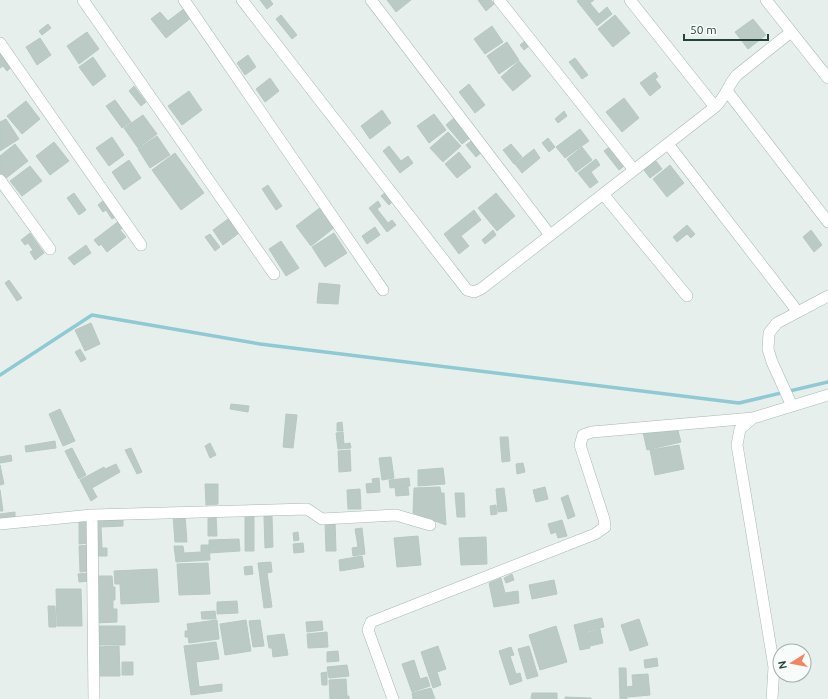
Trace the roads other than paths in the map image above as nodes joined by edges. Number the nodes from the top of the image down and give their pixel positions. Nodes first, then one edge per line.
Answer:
1 (83, 0) edge
2 (184, 0) edge
3 (242, 0) edge
4 (371, 0) edge
5 (499, 0) edge
6 (630, 0) edge
7 (766, 0) edge
8 (792, 32) junction
9 (0, 43) edge
10 (828, 78) edge
11 (727, 91) junction
12 (715, 107) junction
13 (668, 144) junction
14 (634, 170) junction
15 (0, 180) edge
16 (603, 194) junction
17 (828, 222) edge
18 (550, 235) junction
19 (141, 245) dead end
20 (50, 249) dead end
21 (274, 274) dead end
22 (382, 290) dead end
23 (687, 296) dead end
24 (828, 296) edge
25 (798, 312) junction
26 (828, 395) edge
27 (792, 406) junction
28 (753, 418) junction
29 (92, 515) junction
30 (0, 524) edge
31 (430, 525) dead end
32 (94, 699) edge
33 (393, 699) edge
34 (772, 699) edge

1 - 21 street
2 - 22 street
3 - 18 street
4 - 18 street
5 - 14 street
6 - 12 street
7 - 8 street
8 - 10 street
8 - 11 street
9 - 19 street
11 - 12 street
11 - 17 street
12 - 13 street
13 - 14 street
13 - 25 street
14 - 16 street
15 - 20 street
16 - 18 street
16 - 23 street
24 - 25 street
25 - 27 street
26 - 27 street
27 - 28 street
28 - 33 street
28 - 34 street
29 - 30 street
29 - 31 street
29 - 32 street

